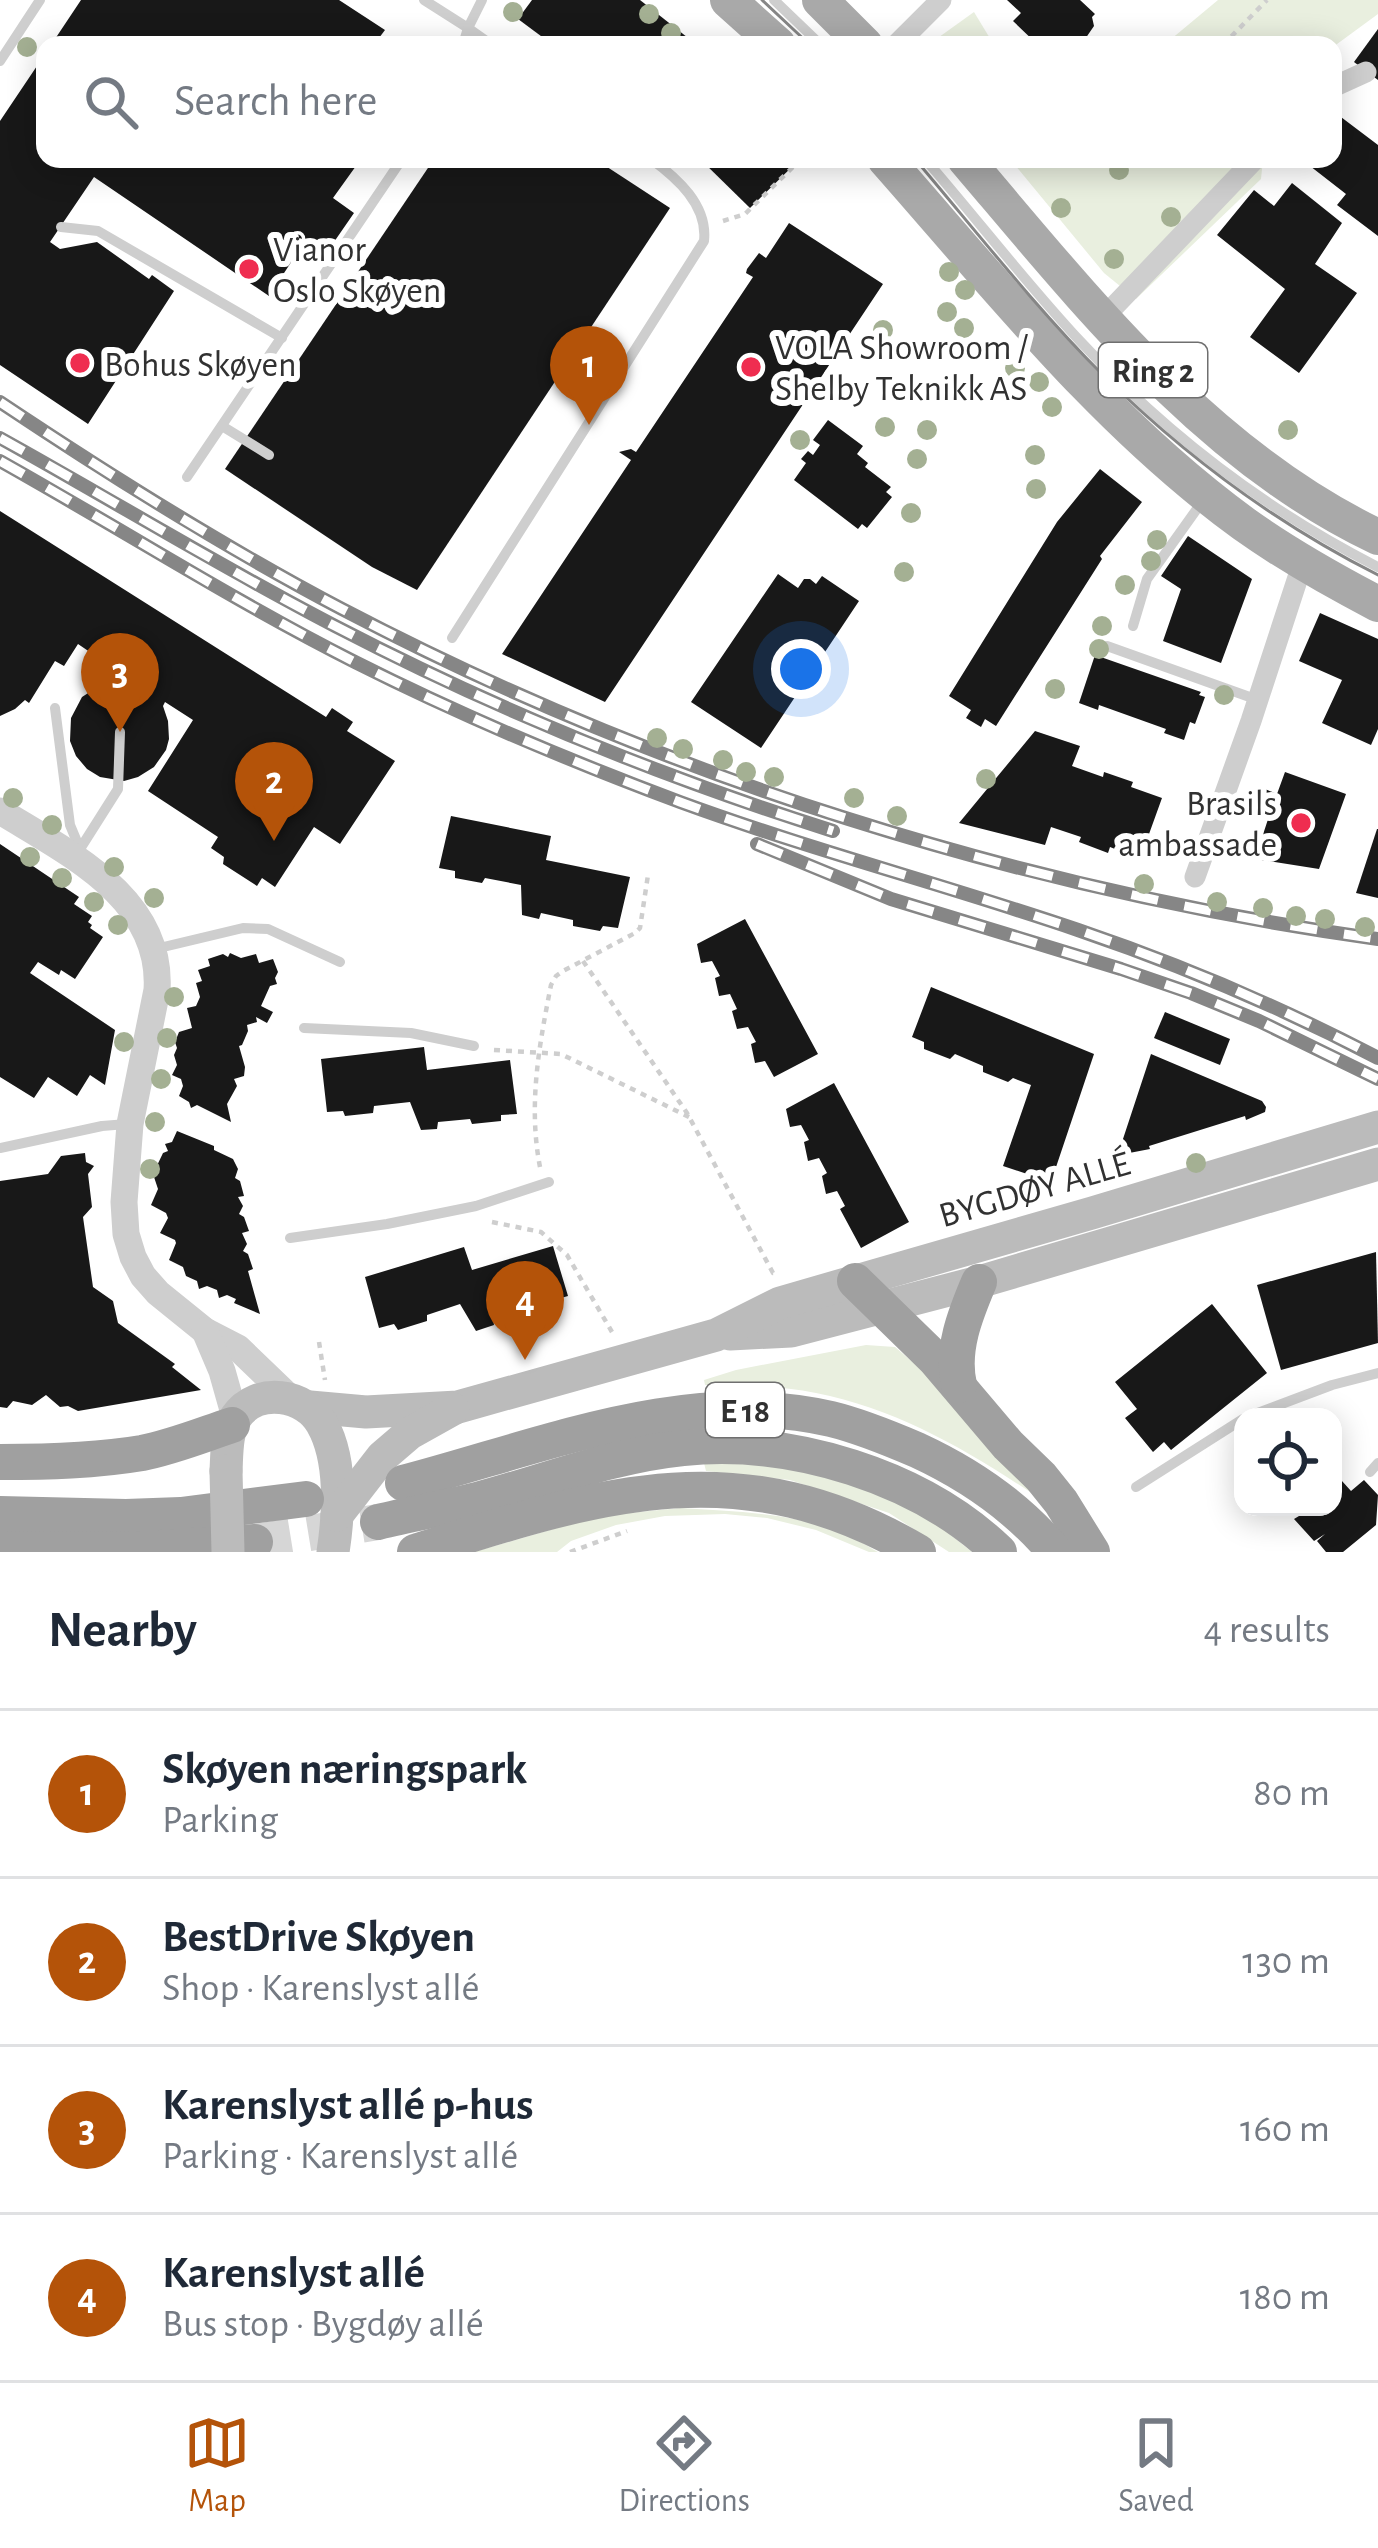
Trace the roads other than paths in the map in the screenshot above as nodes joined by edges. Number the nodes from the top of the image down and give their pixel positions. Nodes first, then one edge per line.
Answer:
1 (40, 0) edge
2 (424, 0) edge
3 (482, 0) edge
4 (728, 0) edge
5 (774, 0) edge
6 (820, 0) edge
7 (941, 0) edge
8 (468, 28) junction
9 (466, 36) edge
10 (479, 36) edge
11 (768, 36) edge
12 (812, 36) edge
13 (856, 36) edge
14 (905, 36) edge
15 (0, 62) edge
16 (1366, 71) dead end
17 (1342, 83) edge
18 (396, 168) edge
19 (664, 168) edge
20 (893, 168) edge
21 (934, 168) edge
22 (973, 168) edge
23 (1247, 168) edge
24 (61, 227) dead end
25 (1103, 318) junction
26 (282, 338) junction
27 (222, 426) junction
28 (269, 455) dead end
29 (187, 477) dead end
30 (1207, 495) junction
31 (1378, 537) edge
32 (1303, 562) junction
33 (1378, 568) edge
34 (1378, 604) edge
35 (1133, 626) dead end
36 (452, 638) dead end
37 (1108, 646) dead end
38 (1258, 700) junction
39 (55, 708) dead end
40 (120, 732) dead end
41 (0, 811) edge
42 (77, 853) junction
43 (1195, 877) dead end
44 (155, 949) junction
45 (340, 962) dead end
46 (304, 1028) dead end
47 (474, 1046) road end
48 (130, 1124) junction
49 (1378, 1126) edge
50 (0, 1148) edge
51 (1378, 1164) edge
52 (546, 1183) road end
53 (290, 1238) dead end
54 (855, 1280) junction
55 (979, 1282) junction
56 (881, 1307) junction
57 (205, 1330) junction
58 (716, 1335) junction
59 (1378, 1373) edge
60 (959, 1385) junction
61 (309, 1397) junction
62 (458, 1406) junction
63 (1271, 1408) edge
64 (234, 1421) junction
65 (1234, 1425) edge
66 (0, 1462) edge
67 (403, 1483) dead end
68 (1136, 1487) dead end
69 (322, 1507) junction
70 (0, 1514) edge
71 (377, 1522) tunnel mouth
72 (242, 1547) edge
73 (0, 1549) edge
74 (333, 1552) edge
75 (415, 1552) edge
76 (918, 1552) edge
77 (999, 1552) edge
78 (1055, 1552) edge
79 (1092, 1552) edge

1 - 15 lane
2 - 8 lane
3 - 8 lane
4 - 11 main road
5 - 12 lane
6 - 13 main road
7 - 14 street
8 - 9 lane
8 - 10 lane
16 - 17 street
18 - 26 lane
19 - 36 lane
20 - 30 main road, Ring 2
21 - 33 lane
22 - 25 main road, Ring 2
23 - 25 street
24 - 26 lane
25 - 31 main road, Ring 2
26 - 27 lane
27 - 28 lane
27 - 29 lane
30 - 32 main road, Ring 2
30 - 35 lane
32 - 34 main road, Ring 2
32 - 38 street
37 - 38 lane
38 - 43 street
39 - 42 lane
40 - 42 lane
41 - 42 street
42 - 44 street
44 - 45 lane
44 - 48 street
46 - 47 lane
48 - 50 lane
48 - 57 street
49 - 54 main road, BYGDØY ALLÉ
51 - 55 main road, BYGDØY ALLÉ
52 - 53 lane
54 - 56 highway
54 - 58 main road, BYGDØY ALLÉ
55 - 56 main road, BYGDØY ALLÉ
55 - 60 highway
56 - 58 main road, BYGDØY ALLÉ
56 - 60 highway
57 - 61 street
57 - 64 street
58 - 62 main road, BYGDØY ALLÉ
59 - 63 lane
60 - 79 highway
61 - 62 main road, BYGDØY ALLÉ
61 - 64 main road
61 - 69 main road
62 - 69 main road, BYGDØY ALLÉ
64 - 66 highway
64 - 72 main road, bridge
65 - 68 lane
67 - 78 highway, E 18
69 - 70 highway
69 - 74 main road
71 - 77 highway, E 18
72 - 73 highway
75 - 76 highway

